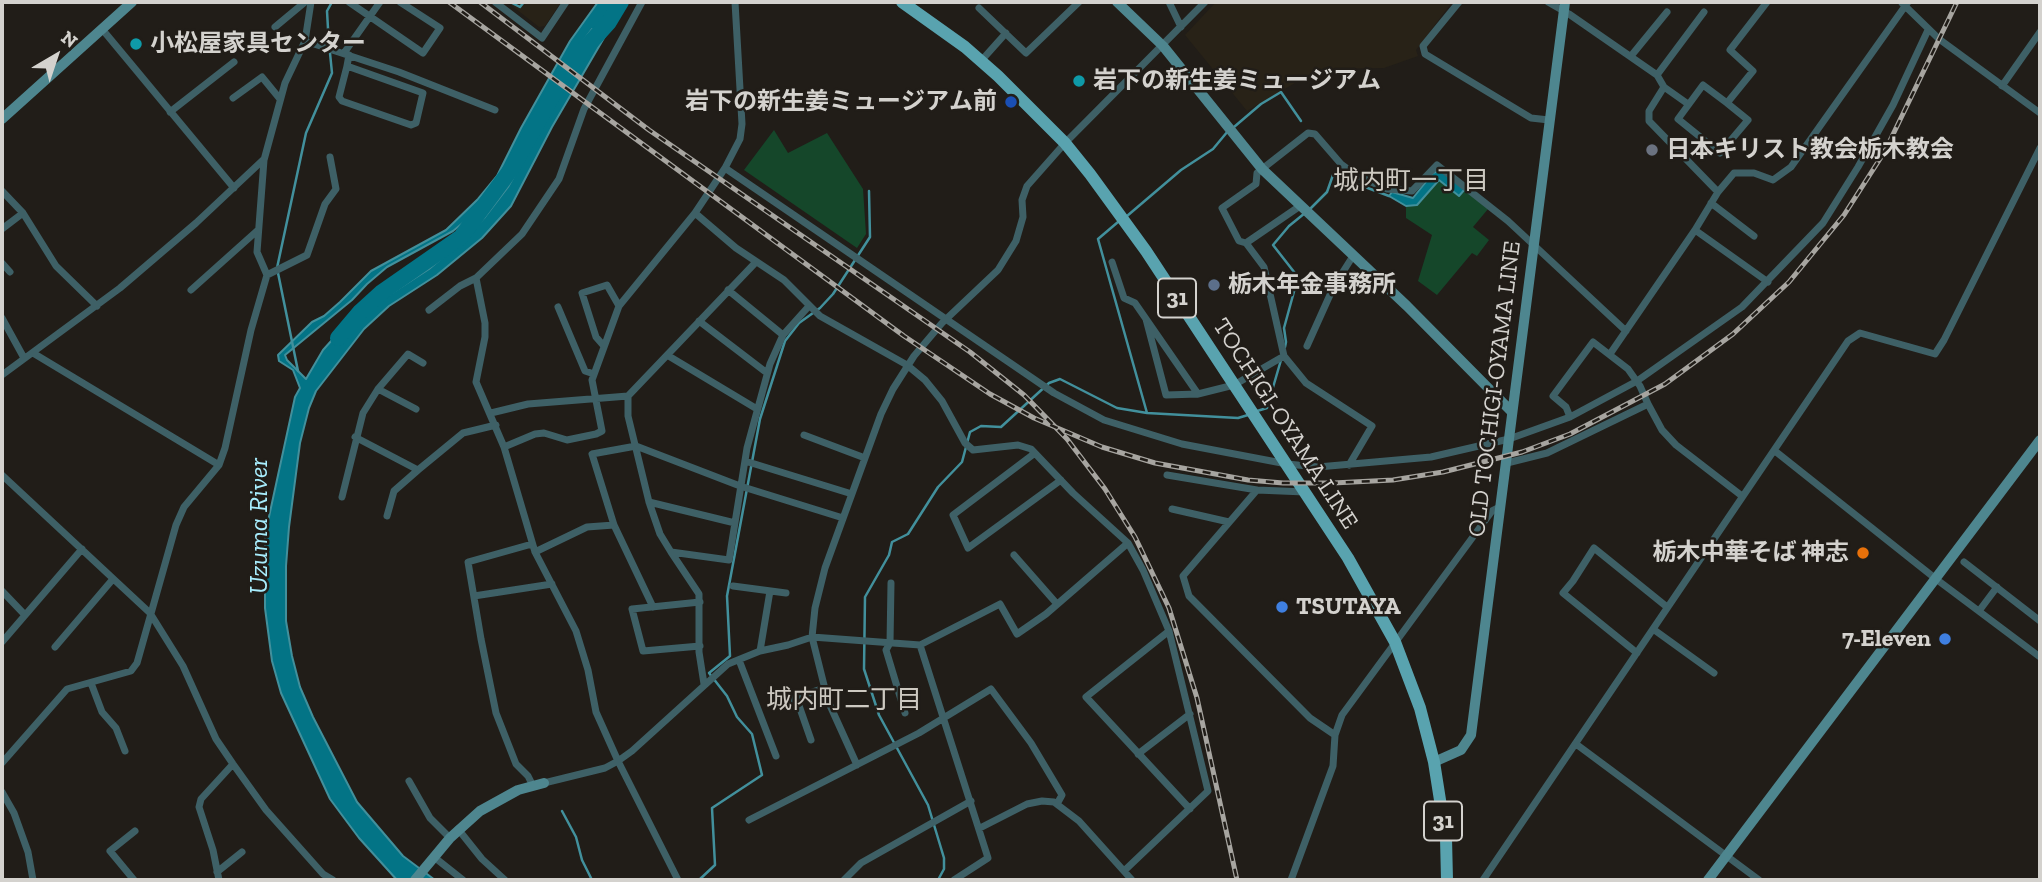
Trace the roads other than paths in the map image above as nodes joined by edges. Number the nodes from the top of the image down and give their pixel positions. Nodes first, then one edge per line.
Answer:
1 (132, 2) edge
2 (305, 2) edge
3 (311, 2) edge
4 (349, 2) edge
5 (380, 2) edge
6 (400, 2) edge
7 (495, 2) edge
8 (566, 2) edge
9 (642, 2) edge
10 (735, 2) edge
11 (902, 2) edge
12 (1079, 2) edge
13 (1118, 2) edge
14 (1169, 2) edge
15 (1205, 2) edge
16 (1459, 2) edge
17 (1548, 2) edge
18 (1767, 2) edge
19 (1904, 3) edge
20 (1564, 7) edge
21 (979, 8) dead end
22 (1667, 12) dead end
23 (1704, 12) dead end
24 (370, 16) junction
25 (275, 27) dead end
26 (1181, 27) junction
27 (102, 29) junction
28 (1928, 30) junction
29 (2040, 32) edge
30 (1006, 33) junction
31 (305, 41) junction
32 (1163, 46) junction
33 (346, 54) junction
34 (1631, 57) junction
35 (981, 61) junction
36 (234, 62) dead end
37 (347, 66) junction
38 (1657, 75) junction
39 (2002, 86) junction
40 (1664, 87) junction
41 (233, 98) dead end
42 (280, 99) junction
43 (1727, 103) junction
44 (1688, 104) junction
45 (495, 110) dead end
46 (170, 112) junction
47 (2040, 113) edge
48 (2, 119) edge
49 (1549, 120) junction
50 (1065, 144) junction
51 (2040, 148) edge
52 (330, 157) dead end
53 (264, 160) junction
54 (725, 168) junction
55 (1262, 169) junction
56 (234, 188) junction
57 (2, 191) edge
58 (1718, 192) junction
59 (1711, 203) junction
60 (1300, 206) junction
61 (23, 213) junction
62 (695, 213) junction
63 (2, 229) edge
64 (259, 230) junction
65 (1695, 230) junction
66 (1754, 236) dead end
67 (1246, 243) junction
68 (1535, 244) junction
69 (1353, 256) junction
70 (755, 262) junction
71 (1112, 262) dead end
72 (2, 263) edge
73 (10, 272) dead end
74 (267, 275) junction
75 (476, 278) junction
76 (1768, 282) junction
77 (191, 290) dead end
78 (728, 290) junction
79 (97, 306) junction
80 (619, 306) junction
81 (809, 306) junction
82 (558, 307) dead end
83 (429, 310) dead end
84 (2, 318) edge
85 (1146, 319) junction
86 (946, 320) junction
87 (699, 321) junction
88 (1626, 331) junction
89 (783, 335) junction
90 (603, 345) junction
91 (1307, 346) dead end
92 (33, 353) junction
93 (1610, 354) junction
94 (667, 355) junction
95 (1284, 356) junction
96 (24, 358) junction
97 (423, 363) dead end
98 (907, 365) junction
99 (768, 373) junction
100 (594, 374) junction
101 (2, 375) edge
102 (1637, 381) junction
103 (1234, 384) junction
104 (378, 389) junction
105 (1198, 394) junction
106 (628, 396) junction
107 (596, 397) junction
108 (1648, 404) junction
109 (416, 409) dead end
110 (757, 409) junction
111 (1513, 412) junction
112 (491, 413) junction
113 (1570, 417) junction
114 (496, 425) junction
115 (804, 435) dead end
116 (355, 437) junction
117 (1509, 439) junction
118 (2040, 440) edge
119 (636, 446) junction
120 (504, 447) junction
121 (1774, 451) junction
122 (1035, 453) junction
123 (865, 458) junction
124 (745, 461) junction
125 (1507, 463) junction
126 (1287, 464) junction
127 (219, 465) junction
128 (1349, 465) junction
129 (418, 470) junction
130 (2, 475) edge
131 (1167, 475) dead end
132 (1060, 480) junction
133 (740, 486) junction
134 (1257, 490) junction
135 (1306, 492) junction
136 (852, 494) junction
137 (1742, 496) junction
138 (342, 498) dead end
139 (649, 502) junction
140 (1501, 507) junction
141 (1172, 509) dead end
142 (387, 516) dead end
143 (843, 518) junction
144 (1229, 522) junction
145 (735, 523) junction
146 (614, 525) junction
147 (1128, 543) junction
148 (533, 548) junction
149 (82, 549) junction
150 (671, 552) junction
151 (1014, 555) dead end
152 (1964, 562) dead end
153 (113, 579) junction
154 (1936, 579) junction
155 (891, 583) dead end
156 (552, 584) junction
157 (733, 586) dead end
158 (1997, 587) junction
159 (2, 591) edge
160 (770, 591) junction
161 (786, 593) dead end
162 (474, 596) junction
163 (700, 602) junction
164 (1057, 604) junction
165 (653, 607) junction
166 (1667, 607) junction
167 (1979, 611) junction
168 (150, 612) junction
169 (25, 615) junction
170 (2040, 621) edge
171 (1653, 629) junction
172 (1169, 631) junction
173 (811, 637) junction
174 (2, 642) edge
175 (1395, 642) junction
176 (890, 643) junction
177 (920, 645) junction
178 (700, 646) junction
179 (55, 647) dead end
180 (760, 651) junction
181 (2039, 652) edge
182 (1637, 653) junction
183 (739, 660) junction
184 (1714, 673) dead end
185 (91, 683) junction
186 (704, 684) junction
187 (824, 688) junction
188 (796, 697) junction
189 (786, 701) dead end
190 (905, 713) dead end
191 (1190, 713) junction
192 (943, 719) junction
193 (1335, 735) junction
194 (811, 740) dead end
195 (1576, 744) junction
196 (125, 751) dead end
197 (1138, 754) junction
198 (776, 756) dead end
199 (618, 761) junction
200 (1434, 762) junction
201 (2, 763) edge
202 (233, 764) junction
203 (857, 765) junction
204 (409, 781) dead end
205 (538, 784) junction
206 (2, 792) edge
207 (971, 802) junction
208 (1057, 804) junction
209 (1190, 809) junction
210 (749, 820) dead end
211 (980, 828) junction
212 (135, 831) dead end
213 (454, 834) junction
214 (242, 852) dead end
215 (1728, 857) junction
216 (432, 859) junction
217 (1124, 871) junction
218 (218, 876) edge
219 (33, 880) edge
220 (134, 880) edge
221 (333, 880) edge
222 (415, 880) edge
223 (463, 880) edge
224 (505, 880) edge
225 (678, 880) edge
226 (844, 880) edge
227 (954, 880) edge
228 (1132, 880) edge
229 (1291, 880) edge
230 (1447, 880) edge
231 (1483, 880) edge
232 (1708, 880) edge
233 (1759, 880) edge

1 - 27 street
2 - 25 street
3 - 31 street
4 - 24 street
5 - 24 street
6 - 24 street
7 - 8 street
9 - 75 street
10 - 54 street
11 - 35 main road, TOCHIGI-OYAMA LINE / 31
12 - 30 street
13 - 32 street
14 - 26 street
15 - 26 street
16 - 49 street
17 - 20 street
18 - 43 street
19 - 28 street
19 - 58 street
20 - 34 street
20 - 49 street, OLD TOCHIGI-OYAMA LINE
21 - 30 street
22 - 34 street
23 - 38 street
24 - 33 street
26 - 32 street
27 - 46 street
27 - 48 street
28 - 39 street
28 - 76 street
29 - 39 street
30 - 35 street
31 - 33 street
31 - 42 street
32 - 50 street
32 - 55 street
33 - 37 street
33 - 45 street
34 - 38 street
35 - 50 main road, TOCHIGI-OYAMA LINE / 31
36 - 46 street
37 - 37 street
38 - 40 street
39 - 47 street
40 - 44 street
40 - 58 street
41 - 42 street
42 - 53 street
43 - 44 street
43 - 44 street
46 - 56 street
49 - 68 street, OLD TOCHIGI-OYAMA LINE
50 - 86 street
50 - 103 main road, TOCHIGI-OYAMA LINE / 31
51 - 121 street
52 - 74 street
53 - 56 street
53 - 64 street
54 - 62 street
54 - 86 street
55 - 60 street
55 - 67 street
55 - 68 street
56 - 79 street
57 - 61 street
58 - 59 street
59 - 65 street
59 - 66 street
60 - 67 street
60 - 69 street
61 - 63 street
61 - 79 street
62 - 70 street
62 - 80 street
64 - 74 street
64 - 77 street
65 - 76 street
65 - 88 street
67 - 95 street
68 - 88 street
68 - 111 street, OLD TOCHIGI-OYAMA LINE
69 - 91 street
69 - 111 street
70 - 78 street
70 - 81 street
71 - 85 street
72 - 73 street
74 - 127 street
75 - 83 street
75 - 112 street
76 - 102 street
78 - 87 street
78 - 89 street
79 - 92 street
80 - 90 street
80 - 90 street
81 - 89 street
81 - 98 street
82 - 100 street
84 - 96 street
85 - 105 street
85 - 105 street
86 - 98 street
86 - 126 street
87 - 94 street
87 - 99 street
88 - 93 street
89 - 99 street
90 - 100 street
92 - 96 street
92 - 127 street
93 - 102 street
93 - 113 street
94 - 106 street
94 - 110 street
95 - 103 street
95 - 128 street
96 - 101 street
97 - 104 street
98 - 122 street
98 - 123 street
99 - 110 street
100 - 107 street
102 - 108 street
102 - 113 street
103 - 105 street
103 - 126 main road, TOCHIGI-OYAMA LINE / 31
104 - 109 street
104 - 116 street
106 - 107 street
106 - 119 street
107 - 112 street
107 - 120 street
108 - 125 street
108 - 137 street
110 - 124 street
111 - 117 street, OLD TOCHIGI-OYAMA LINE
112 - 114 street
113 - 117 street
114 - 120 street
114 - 129 street
115 - 123 street
116 - 129 street
116 - 138 street
117 - 125 street, OLD TOCHIGI-OYAMA LINE
117 - 128 street
118 - 154 street
119 - 133 street
119 - 139 street
119 - 146 street
120 - 148 street
121 - 137 street
121 - 154 street
122 - 132 street
122 - 132 street
123 - 136 street
124 - 133 street
124 - 136 street
125 - 140 street, OLD TOCHIGI-OYAMA LINE
126 - 128 street
126 - 135 main road, TOCHIGI-OYAMA LINE / 31
127 - 168 street
129 - 142 street
130 - 149 street
131 - 134 street
132 - 147 street
133 - 143 street
133 - 145 street
134 - 135 street
134 - 144 street
135 - 175 main road, TOCHIGI-OYAMA LINE / 31
136 - 143 street
137 - 166 street
139 - 145 street
139 - 150 street
140 - 175 street
140 - 200 street, OLD TOCHIGI-OYAMA LINE
141 - 144 street
143 - 173 street
144 - 193 street
145 - 150 street
146 - 148 street
146 - 165 street
147 - 164 street
147 - 172 street
148 - 156 street
148 - 162 street
149 - 153 street
149 - 169 street
150 - 163 street
151 - 164 street
152 - 158 street
153 - 168 street
153 - 179 street
154 - 167 street
154 - 215 street
155 - 176 street
156 - 162 street
156 - 199 street
157 - 160 street
158 - 167 street
158 - 170 street
159 - 169 street
160 - 161 street
160 - 180 street
162 - 205 street
163 - 165 street
163 - 178 street
164 - 177 street
165 - 178 street
166 - 171 street
166 - 182 street
167 - 181 street
168 - 185 street
168 - 202 street
169 - 174 street
171 - 182 street
171 - 184 street
172 - 191 street
172 - 197 street
173 - 176 street
173 - 180 street
173 - 187 street
175 - 193 street
175 - 200 main road, TOCHIGI-OYAMA LINE / 31
176 - 177 street
176 - 190 street
177 - 192 street
178 - 186 street
180 - 183 street
182 - 195 street
183 - 186 street
183 - 198 street
185 - 196 street
185 - 201 street
186 - 199 street
187 - 188 street
187 - 203 street
188 - 189 street
188 - 194 street
191 - 197 street
191 - 209 street
192 - 203 street
192 - 207 street
192 - 208 street
193 - 229 street
195 - 215 street
195 - 231 street
197 - 209 street
199 - 205 street
199 - 225 street
200 - 230 main road, TOCHIGI-OYAMA LINE / 31
202 - 218 street
202 - 221 street
203 - 210 street
204 - 213 street
205 - 213 street
206 - 219 street
207 - 211 street
207 - 226 street
208 - 211 street
208 - 217 street
209 - 217 street
211 - 227 street
212 - 220 street
213 - 216 street
213 - 224 street
214 - 218 street
215 - 232 street
215 - 233 street
216 - 222 street
216 - 223 street
217 - 228 street

